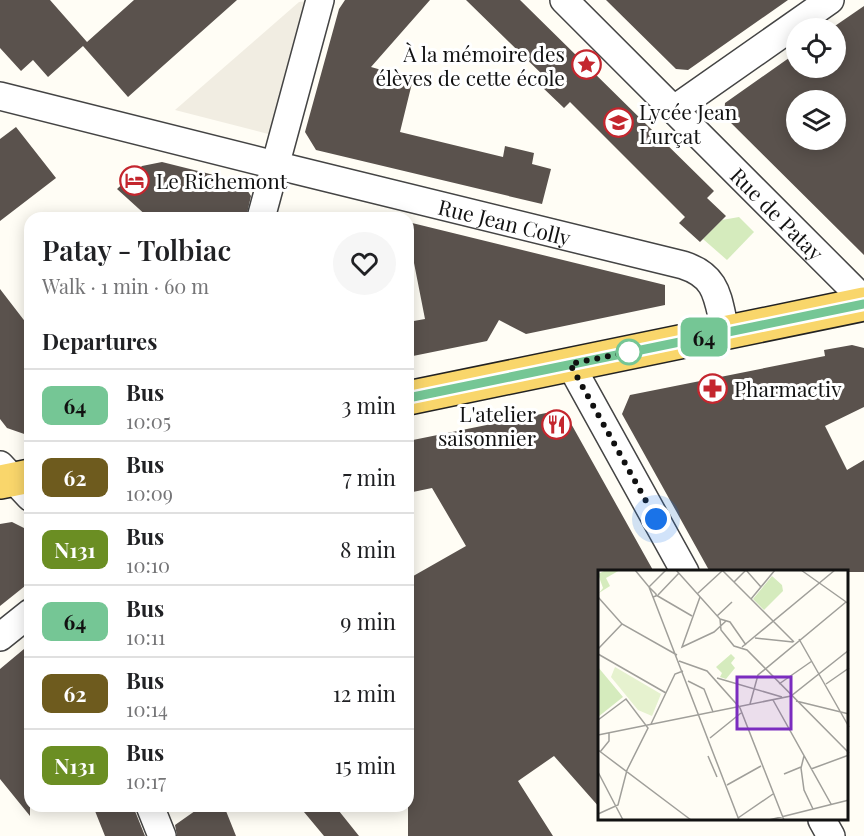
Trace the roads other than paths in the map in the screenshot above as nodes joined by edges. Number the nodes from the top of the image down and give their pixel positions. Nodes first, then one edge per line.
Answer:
1 (320, 0) edge
2 (564, 0) edge
3 (830, 0) edge
4 (0, 96) edge
5 (673, 110) junction
6 (275, 165) junction
7 (263, 212) edge
8 (864, 302) edge
9 (726, 333) junction
10 (570, 364) junction
11 (414, 397) edge
12 (684, 570) edge
13 (24, 618) edge
14 (0, 637) edge
15 (152, 812) edge
16 (823, 821) edge
17 (162, 836) edge
18 (831, 836) edge

1 - 6 street
2 - 5 street, Rue de Patay
3 - 5 street
4 - 6 street, Rue Jean Colly
5 - 8 street, Rue de Patay
6 - 7 street
6 - 9 street, Rue Jean Colly
8 - 9 main road
9 - 10 main road
10 - 11 main road
10 - 12 street
13 - 14 street
15 - 17 street
16 - 18 street

